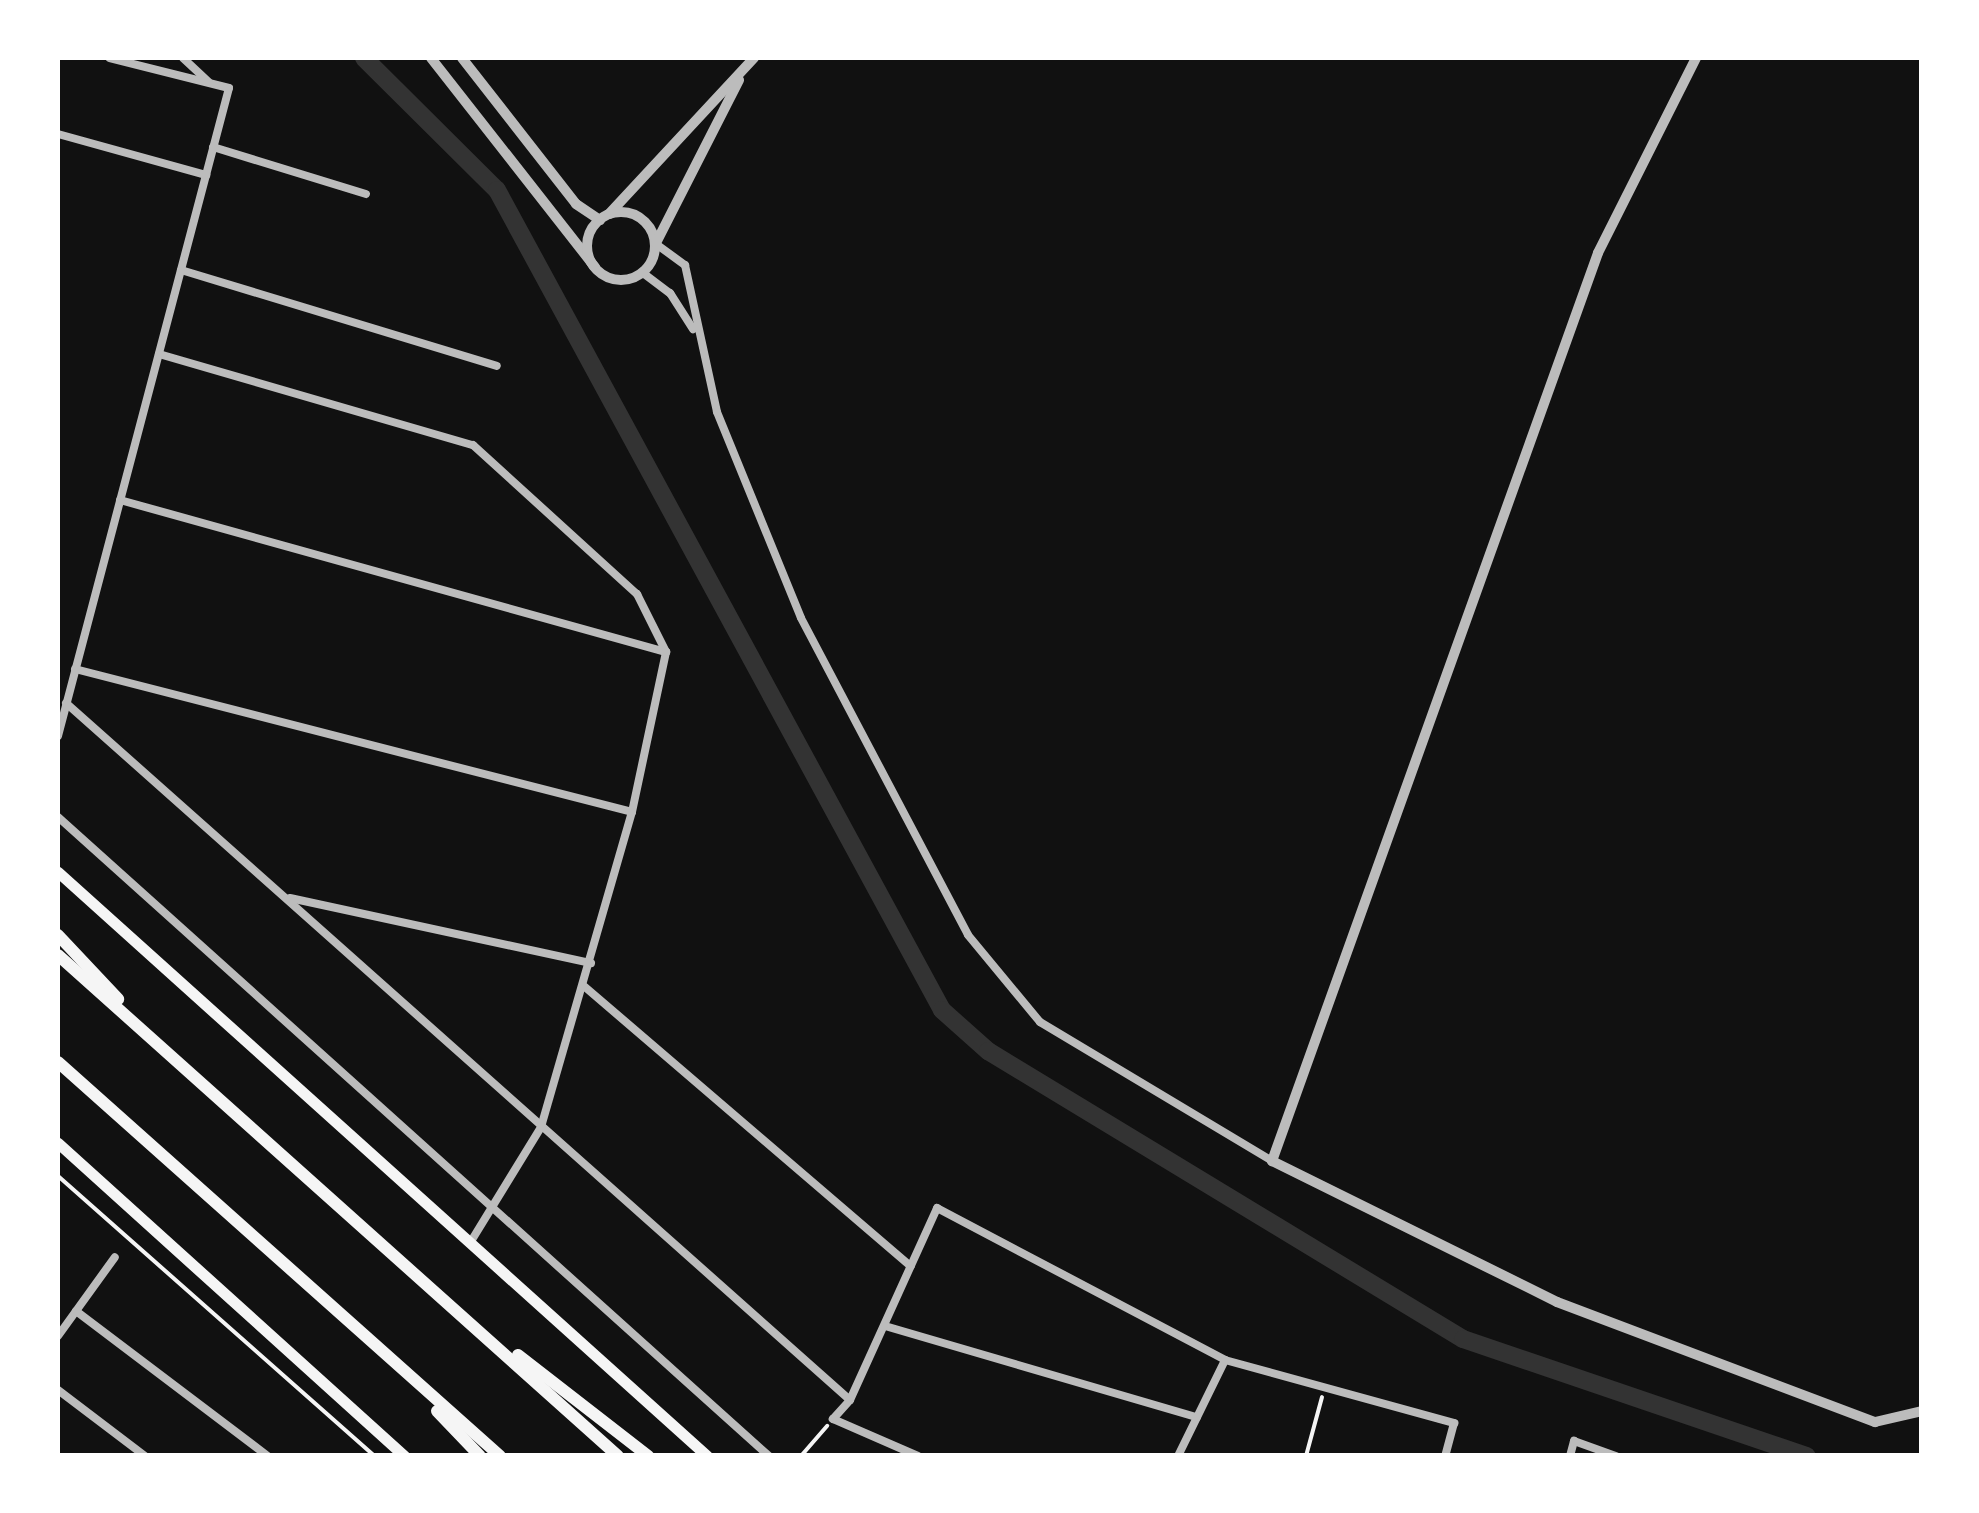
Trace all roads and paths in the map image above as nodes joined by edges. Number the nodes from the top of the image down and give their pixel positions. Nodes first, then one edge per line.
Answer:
1 (110, 58) edge
2 (184, 58) edge
3 (431, 58) edge
4 (462, 58) edge
5 (1696, 58) edge
6 (751, 62) edge
7 (212, 84) junction
8 (58, 134) edge
9 (213, 147) junction
10 (206, 175) junction
11 (366, 194) dead end
12 (605, 217) junction
13 (656, 244) junction
14 (595, 268) junction
15 (181, 270) junction
16 (643, 272) junction
17 (696, 333) junction
18 (158, 354) junction
19 (496, 366) dead end
20 (120, 500) junction
21 (666, 652) junction
22 (75, 669) junction
23 (66, 704) junction
24 (58, 736) edge
25 (632, 812) junction
26 (58, 817) edge
27 (58, 872) edge
28 (286, 896) junction
29 (58, 935) edge
30 (58, 955) edge
31 (591, 964) junction
32 (585, 987) junction
33 (174, 1059) junction
34 (58, 1062) edge
35 (58, 1072) edge
36 (541, 1127) junction
37 (134, 1131) junction
38 (58, 1143) edge
39 (1272, 1161) junction
40 (58, 1176) edge
41 (494, 1205) junction
42 (470, 1243) junction
43 (115, 1257) dead end
44 (912, 1266) junction
45 (440, 1296) junction
46 (76, 1312) junction
47 (885, 1326) junction
48 (58, 1336) edge
49 (384, 1355) junction
50 (1225, 1360) junction
51 (1325, 1388) junction
52 (58, 1390) edge
53 (850, 1400) junction
54 (1922, 1411) edge
55 (1198, 1416) junction
56 (834, 1419) junction
57 (145, 1456) edge
58 (268, 1456) edge
59 (375, 1456) edge
60 (405, 1456) edge
61 (480, 1456) edge
62 (500, 1456) edge
63 (618, 1456) edge
64 (648, 1456) edge
65 (707, 1456) edge
66 (769, 1456) edge
67 (801, 1456) edge
68 (918, 1456) edge
69 (1178, 1456) edge
70 (1306, 1456) edge
71 (1445, 1456) edge
72 (1570, 1456) edge
73 (1616, 1456) edge

1 - 7 street
2 - 7 street
3 - 14 street
4 - 12 street
5 - 39 street
6 - 12 street
6 - 13 street
7 - 9 street
8 - 10 street
9 - 10 street
9 - 11 street
10 - 15 street
12 - 13 street
12 - 14 street
13 - 16 street
13 - 17 street
14 - 16 street
15 - 18 street
15 - 19 street
16 - 17 street
17 - 39 street
18 - 20 street
18 - 21 street
20 - 21 street
20 - 22 street
21 - 25 street
22 - 23 street
22 - 25 street
23 - 24 street
23 - 28 street
25 - 31 street
26 - 41 street
27 - 42 main road
28 - 31 street
28 - 36 street
29 - 33 highway
30 - 33 highway
31 - 32 street
32 - 36 street
32 - 44 street
33 - 45 highway
34 - 37 highway
35 - 37 highway
36 - 41 street
36 - 53 street
37 - 49 highway
38 - 60 main road
39 - 54 street
40 - 59 path
41 - 42 street
41 - 66 street
42 - 65 main road
43 - 46 street
44 - 47 street
44 - 50 street
45 - 63 highway
45 - 64 highway
46 - 48 street
46 - 58 street
47 - 53 street
47 - 55 street
49 - 61 highway
49 - 62 highway
50 - 51 street
50 - 55 street
51 - 70 path
51 - 71 street
52 - 57 street
53 - 56 street
55 - 69 street
56 - 67 path
56 - 68 street
72 - 73 street

